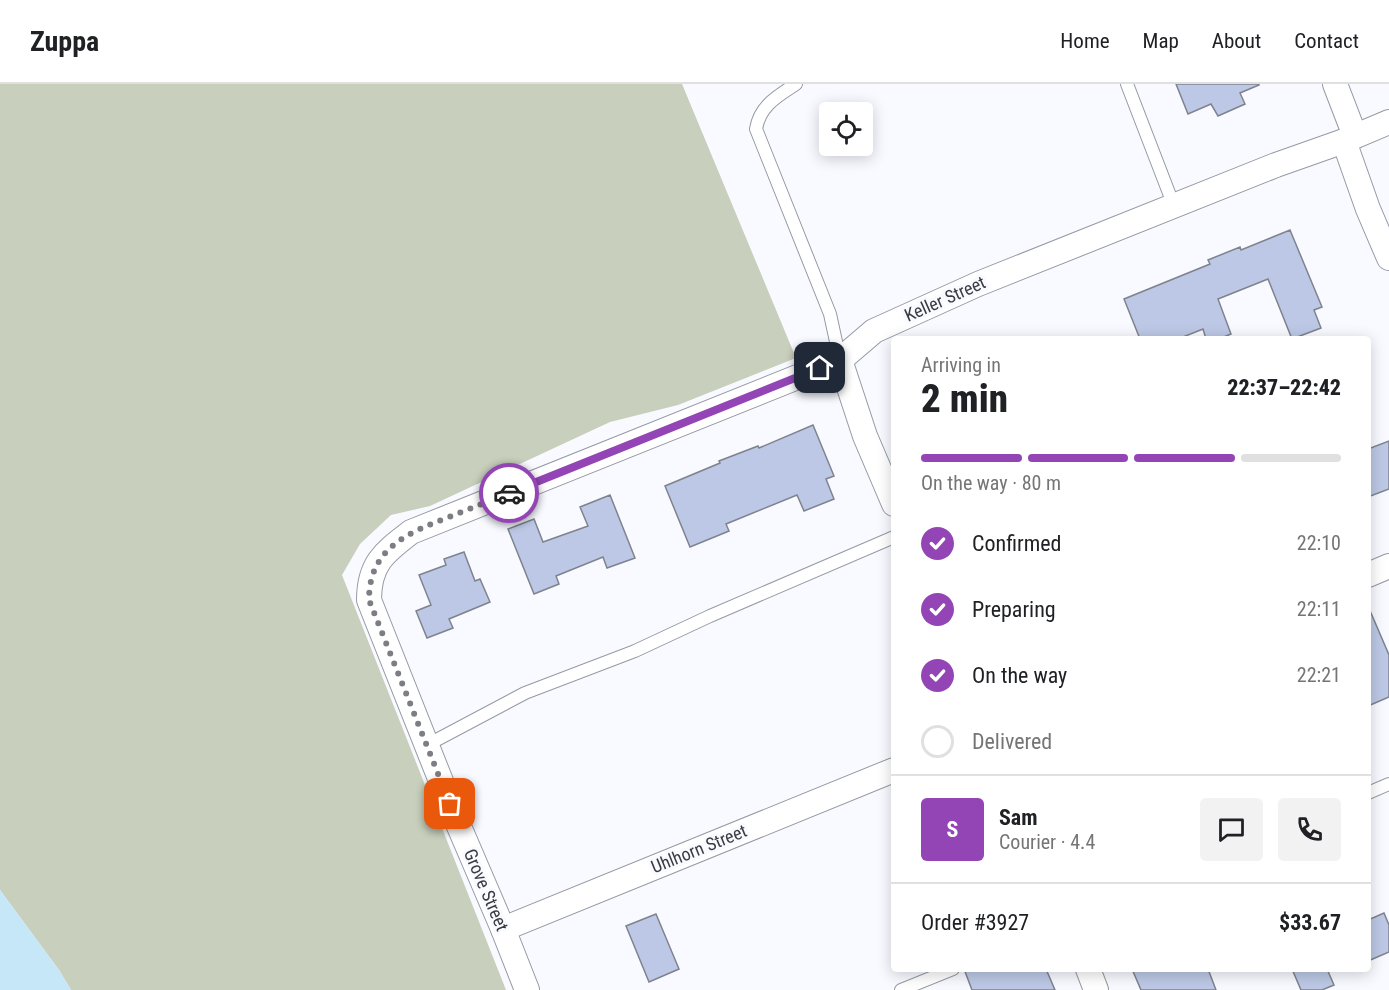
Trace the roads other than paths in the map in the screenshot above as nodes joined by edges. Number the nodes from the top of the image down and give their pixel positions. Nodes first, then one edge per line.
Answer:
1 (796, 84) edge
2 (1127, 84) edge
3 (1335, 84) edge
4 (1389, 122) edge
5 (1349, 139) junction
6 (1174, 206) junction
7 (1389, 258) edge
8 (840, 360) junction
9 (891, 497) edge
10 (891, 538) edge
11 (1389, 566) edge
12 (1371, 574) edge
13 (369, 589) joint
14 (426, 745) junction
15 (891, 771) edge
16 (1389, 784) edge
17 (1371, 792) edge
18 (503, 929) junction
19 (946, 972) edge
20 (1089, 972) edge
21 (527, 990) edge
22 (901, 990) edge
23 (1096, 990) edge

1 - 8 lane
2 - 6 lane
3 - 5 street
4 - 5 street, Keller Street
5 - 6 street, Keller Street
5 - 7 street
6 - 8 street, Keller Street
8 - 9 street
8 - 13 street, Keller Street
10 - 14 lane
11 - 12 street
13 - 14 street, Grove Street
14 - 18 street, Grove Street
15 - 18 street, Uhlhorn Street
16 - 17 lane
18 - 21 street, Grove Street
19 - 22 lane
20 - 23 street

